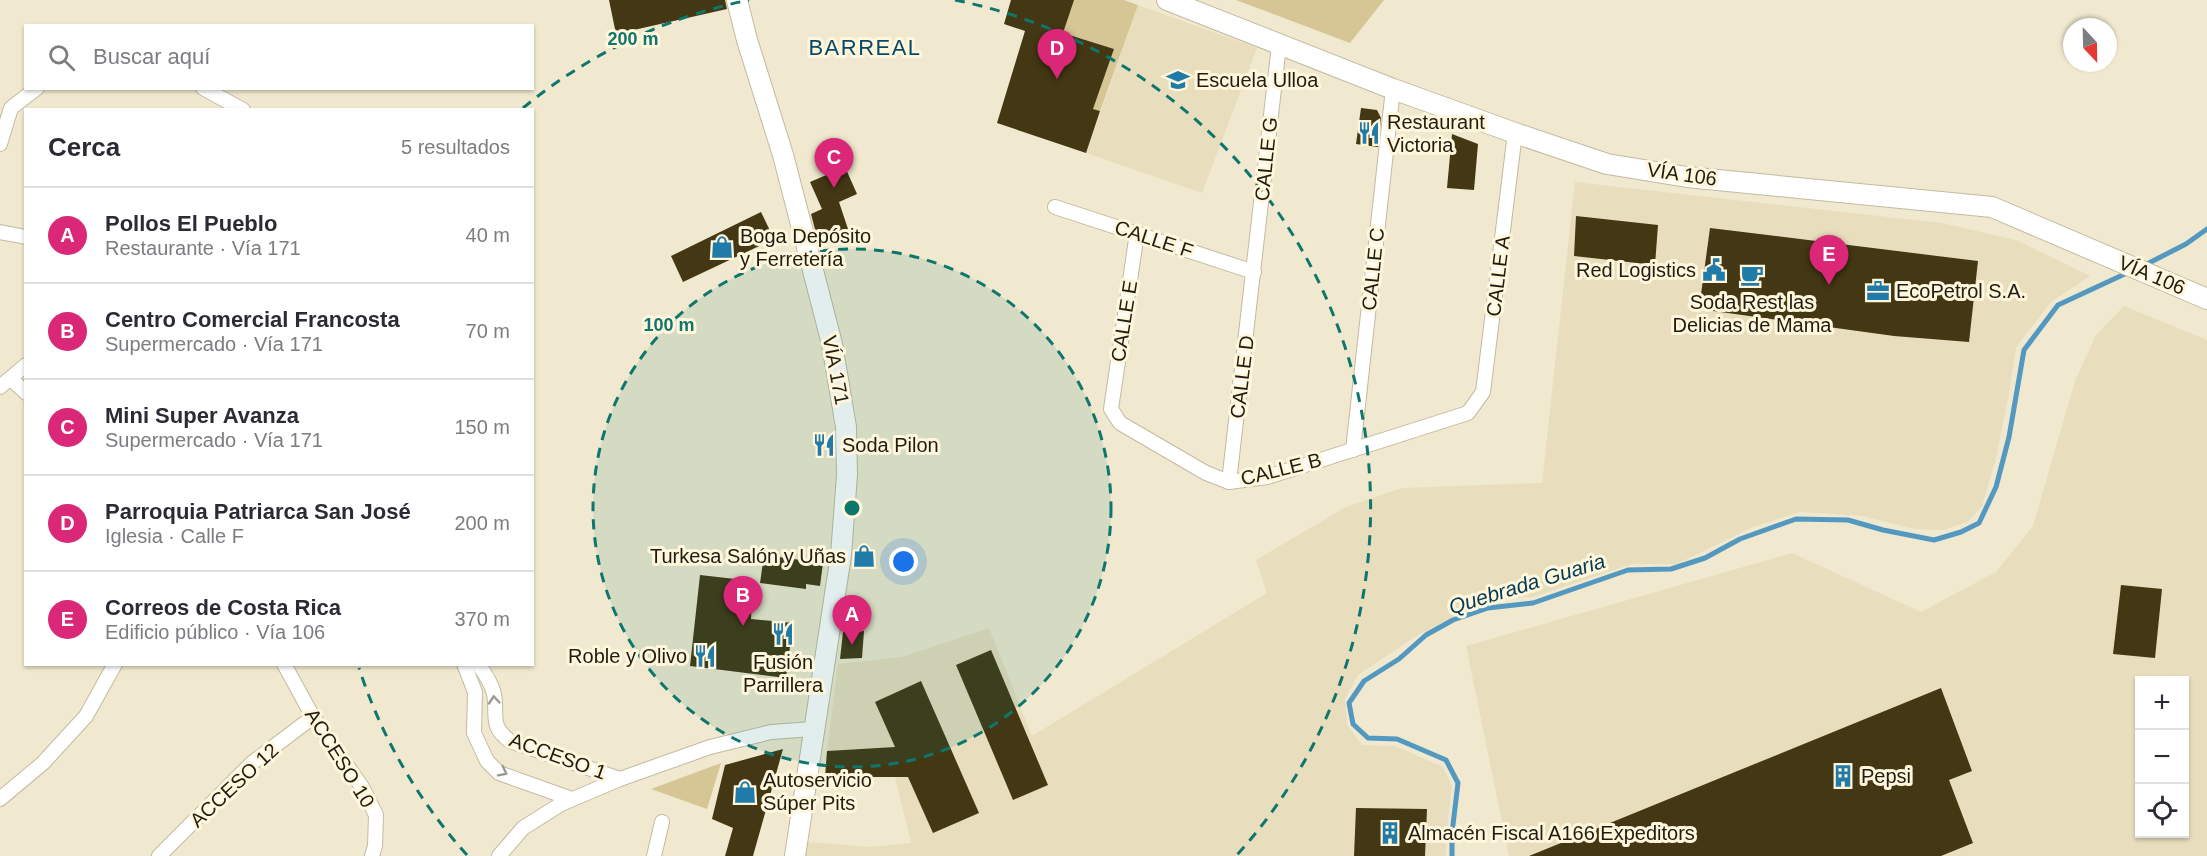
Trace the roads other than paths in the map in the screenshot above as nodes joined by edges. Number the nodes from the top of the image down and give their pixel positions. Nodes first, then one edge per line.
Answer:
1 (737, 0) edge
2 (1167, 0) edge
3 (1279, 45) junction
4 (1393, 89) junction
5 (35, 90) edge
6 (207, 90) edge
7 (239, 108) edge
8 (1515, 133) junction
9 (0, 144) edge
10 (1055, 207) dead end
11 (0, 232) edge
12 (1137, 233) junction
13 (24, 237) edge
14 (1254, 272) junction
15 (2206, 298) edge
16 (24, 367) edge
17 (6, 383) edge
18 (24, 392) edge
19 (1111, 409) joint
20 (1468, 413) joint
21 (1353, 450) junction
22 (1229, 482) junction
23 (114, 666) edge
24 (285, 666) edge
25 (465, 666) edge
26 (479, 666) edge
27 (313, 717) junction
28 (813, 729) junction
29 (620, 779) junction
30 (0, 799) edge
31 (572, 799) junction
32 (662, 822) dead end
33 (159, 856) edge
34 (372, 856) edge
35 (499, 856) edge
36 (654, 856) edge
37 (795, 856) edge

1 - 28 main road, VÍA 171
2 - 3 main road, VÍA 106
3 - 4 main road, VÍA 106
3 - 14 street, CALLE G
4 - 8 main road, VÍA 106
4 - 21 street, CALLE C
5 - 9 street
6 - 7 street
8 - 15 main road, VÍA 106
8 - 20 street, CALLE A
10 - 12 street, CALLE F
11 - 13 street
12 - 14 street, CALLE F
12 - 19 street, CALLE E
14 - 22 street, CALLE D
16 - 17 street
17 - 18 street
19 - 22 street, CALLE B
20 - 21 street, CALLE B
21 - 22 street, CALLE B
23 - 30 street
24 - 27 street, ACCESO 10
25 -> 31 street, ACCESO 1
29 -> 26 street, ACCESO 1
27 - 33 street, ACCESO 12
27 - 34 street, ACCESO 10
28 - 29 street
28 - 37 main road, VÍA 171
29 - 31 street
31 - 35 street
32 - 36 street

